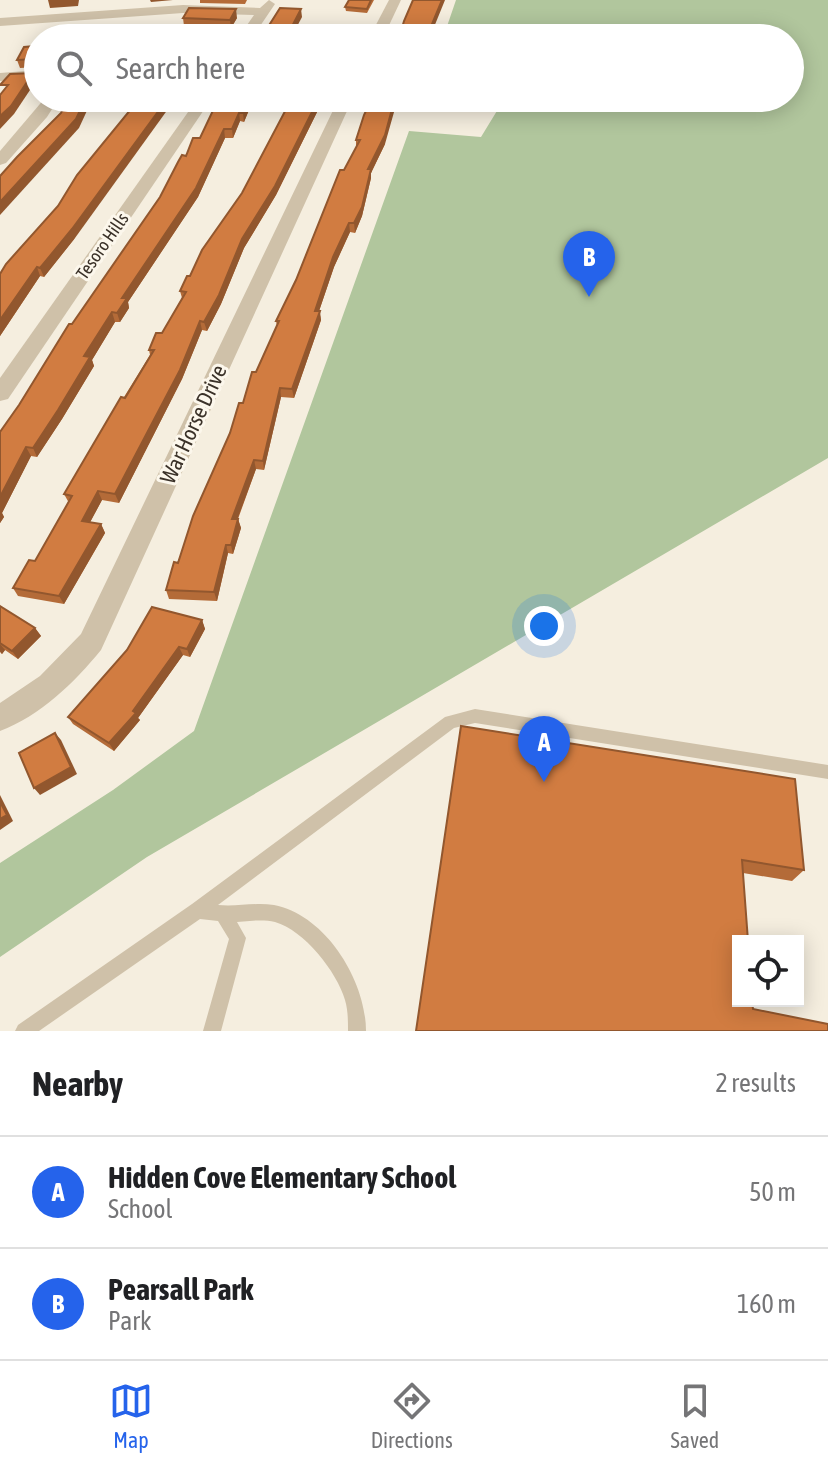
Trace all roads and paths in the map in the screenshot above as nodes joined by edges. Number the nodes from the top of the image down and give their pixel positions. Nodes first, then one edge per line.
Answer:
1 (271, 0) edge
2 (395, 0) edge
3 (262, 12) junction
4 (0, 22) edge
5 (254, 24) edge
6 (383, 24) edge
7 (24, 75) edge
8 (0, 77) edge
9 (43, 112) edge
10 (195, 112) edge
11 (339, 112) edge
12 (0, 160) edge
13 (0, 394) edge
14 (0, 718) edge
15 (828, 772) edge
16 (198, 910) junction
17 (223, 914) junction
18 (24, 1031) edge
19 (212, 1031) edge
20 (357, 1031) edge

1 - 3 street
2 - 6 street
3 - 4 street
3 - 5 street
7 - 8 street
9 - 12 street
10 - 13 street, Tesoro Hills
11 - 14 street, War Horse Drive
15 - 16 lane
16 - 17 lane
16 - 18 lane
17 - 19 lane
17 - 20 lane

